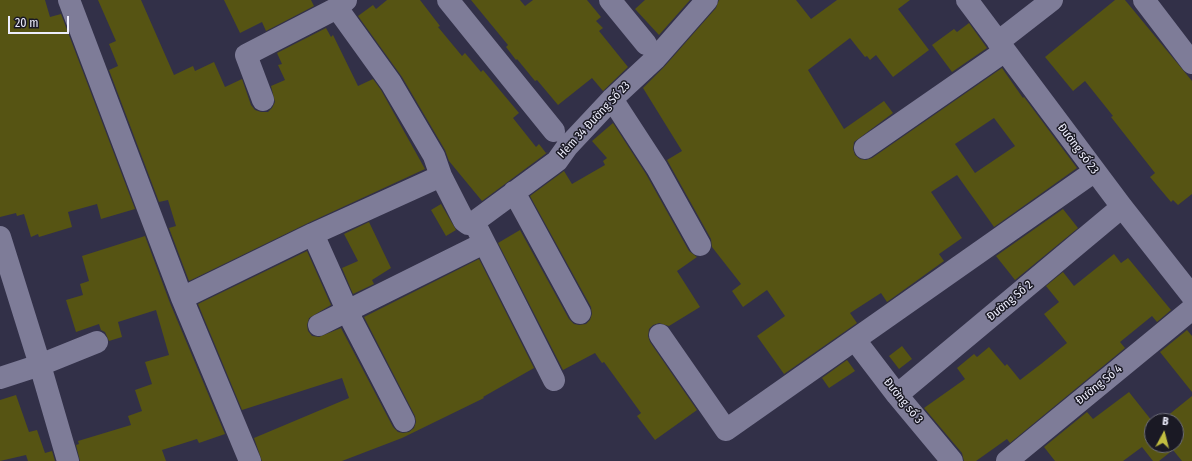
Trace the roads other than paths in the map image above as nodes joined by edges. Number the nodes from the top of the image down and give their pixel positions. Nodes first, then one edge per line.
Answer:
1 (69, 0) edge
2 (448, 0) edge
3 (610, 0) edge
4 (707, 0) edge
5 (967, 0) edge
6 (1052, 0) edge
7 (1144, 0) edge
8 (342, 4) edge
9 (646, 44) dead end
10 (1001, 46) junction
11 (1192, 63) edge
12 (612, 99) junction
13 (263, 100) dead end
14 (554, 131) dead end
15 (865, 148) dead end
16 (1095, 171) junction
17 (441, 176) junction
18 (514, 192) junction
19 (1122, 207) junction
20 (471, 223) junction
21 (313, 234) junction
22 (0, 237) edge
23 (484, 243) junction
24 (700, 244) dead end
25 (1192, 296) edge
26 (182, 298) junction
27 (1192, 309) edge
28 (347, 310) junction
29 (580, 313) dead end
30 (318, 325) dead end
31 (660, 335) dead end
32 (855, 340) junction
33 (97, 342) dead end
34 (40, 365) junction
35 (0, 378) edge
36 (554, 380) dead end
37 (897, 395) junction
38 (404, 421) dead end
39 (68, 461) edge
40 (250, 461) edge
41 (952, 461) edge
42 (1007, 461) edge

1 - 26 street
2 - 14 street
3 - 9 street
4 - 12 street, Hẻm 34 Đường Số 23
5 - 10 street, Đường số 23
6 - 10 street
7 - 11 street
8 - 13 street
8 - 17 street
10 - 15 street
10 - 16 street, Đường số 23
12 - 18 street, Hẻm 34 Đường Số 23
12 - 24 street
16 - 19 street, Đường số 23
16 - 32 street
17 - 20 street
17 - 21 street
18 - 20 street, Hẻm 34 Đường Số 23
18 - 29 street
19 - 25 street, Đường số 23
19 - 37 street, Đường Số 2
20 - 23 street
21 - 26 street
21 - 28 street
22 - 34 street
23 - 28 street
23 - 36 street
26 - 40 street
27 - 42 street, Đường Số 4
28 - 30 street
28 - 38 street
31 - 32 street
32 - 37 street, Đường số 3
33 - 34 street
34 - 35 street
34 - 39 street
37 - 41 street, Đường số 3

